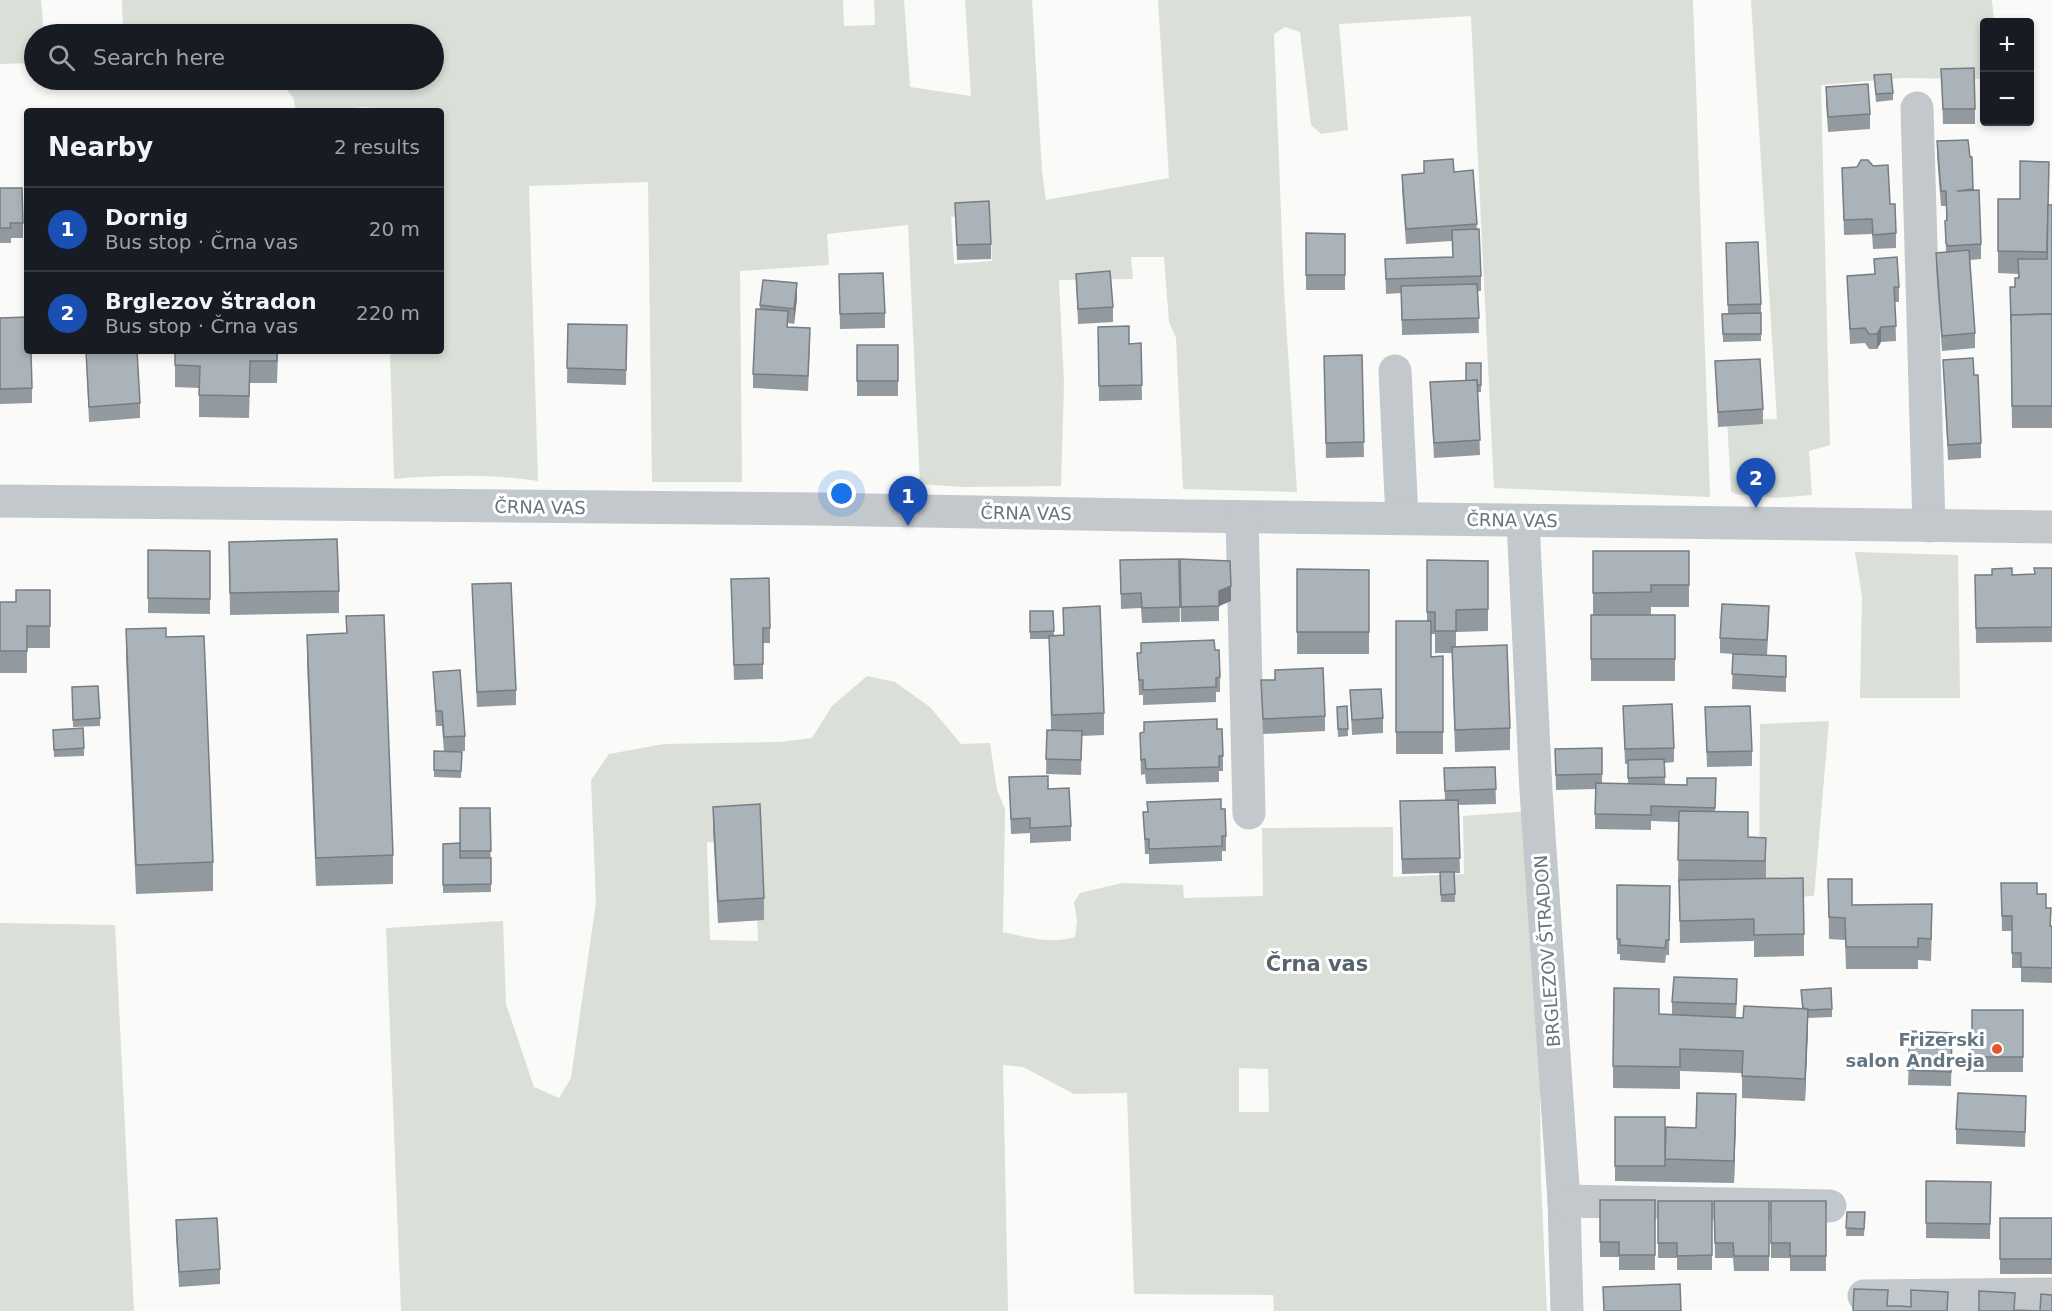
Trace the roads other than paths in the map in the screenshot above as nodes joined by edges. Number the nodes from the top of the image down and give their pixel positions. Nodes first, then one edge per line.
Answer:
1 (1917, 108) dead end
2 (1395, 371) dead end
3 (0, 501) edge
4 (1242, 517) junction
5 (1402, 518) junction
6 (1523, 521) junction
7 (1929, 526) junction
8 (2052, 527) edge
9 (1249, 813) dead end
10 (1564, 1201) junction
11 (1830, 1206) dead end
12 (2052, 1294) edge
13 (1864, 1296) edge
14 (1567, 1311) edge

1 - 7 street
2 - 5 street
3 - 4 street, ČRNA VAS
4 - 5 street, ČRNA VAS
4 - 9 street
5 - 6 street, ČRNA VAS
6 - 7 street, ČRNA VAS
6 - 10 street, BRGLEZOV ŠTRADON
7 - 8 street, ČRNA VAS
10 - 11 street
10 - 14 street, BRGLEZOV ŠTRADON
12 - 13 street

